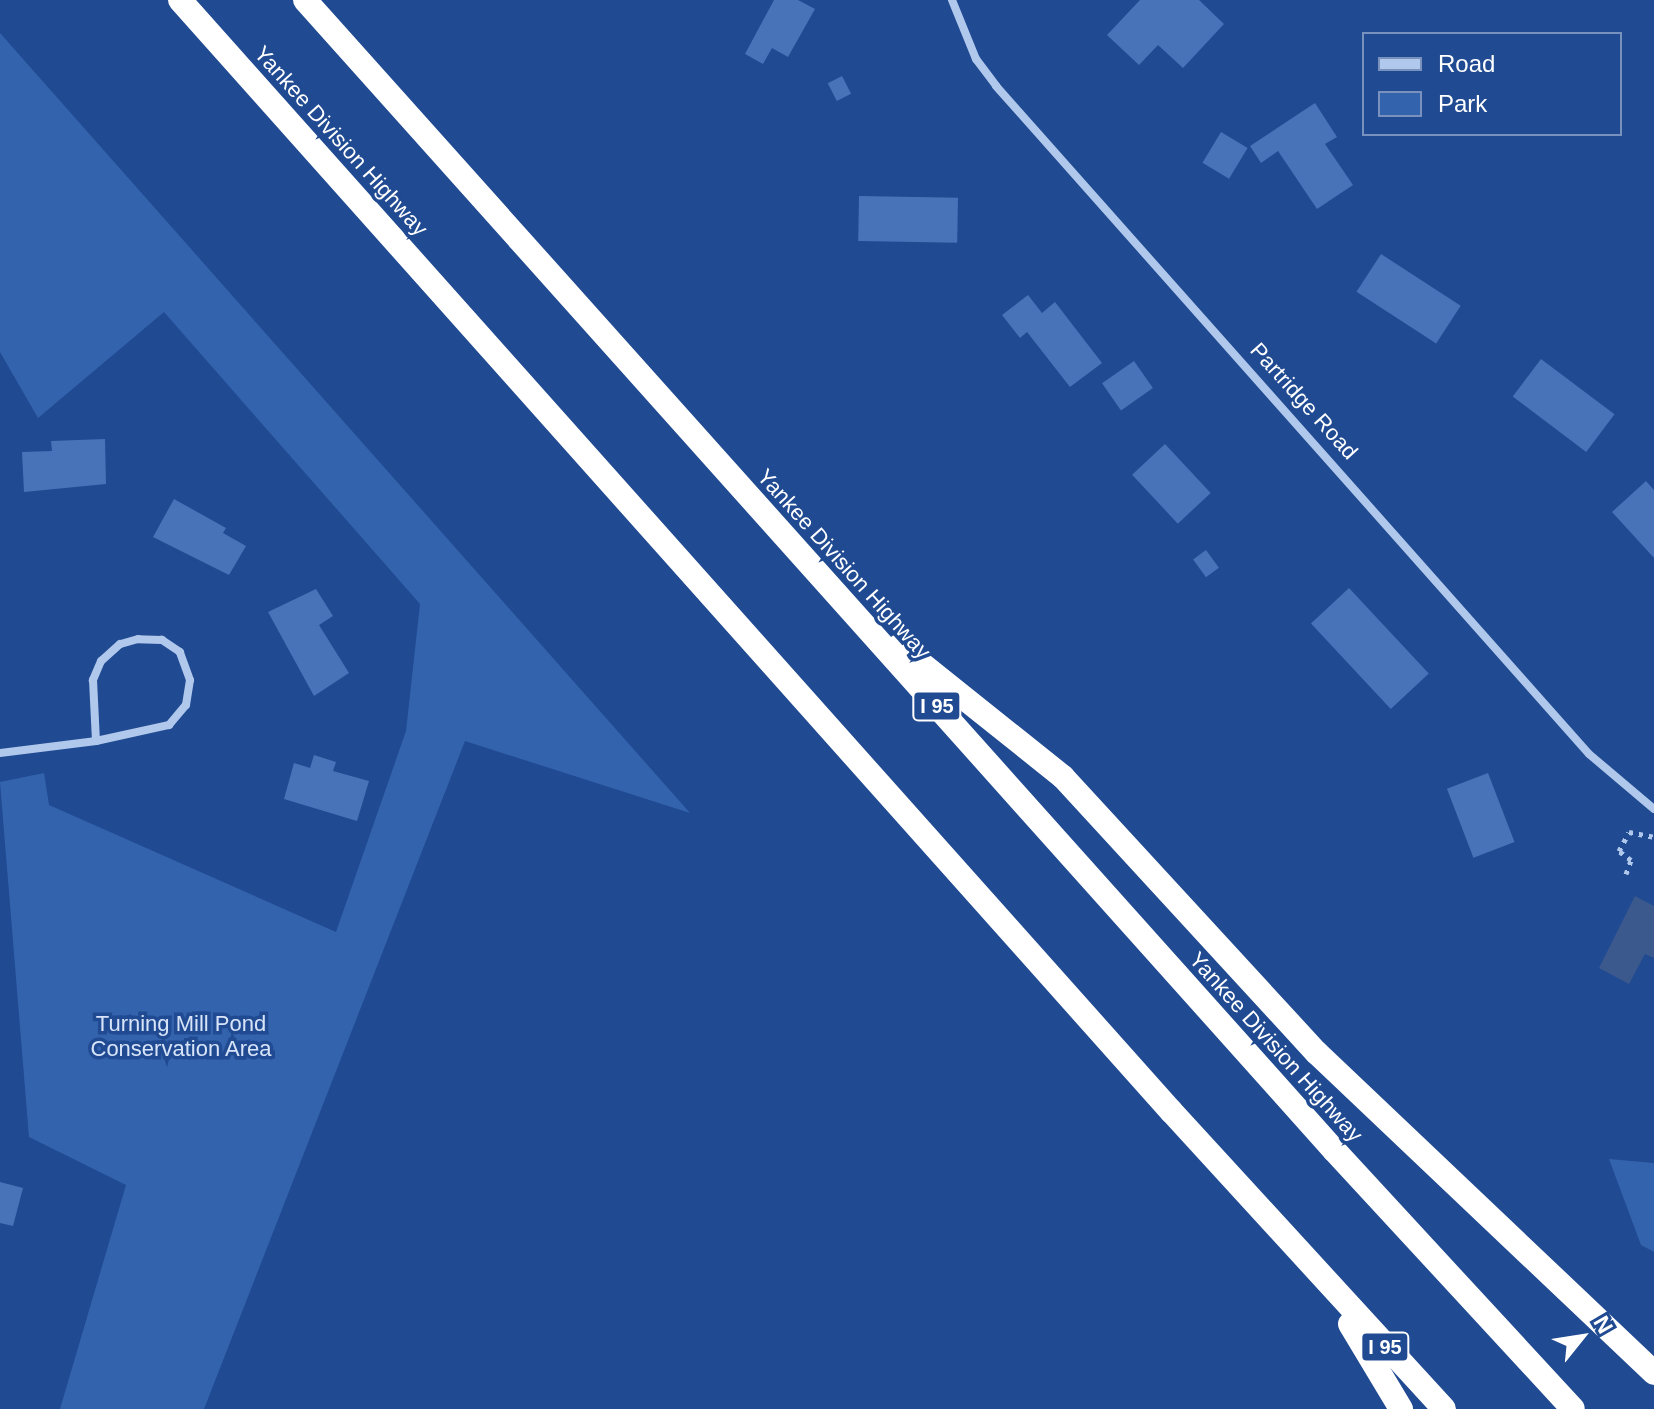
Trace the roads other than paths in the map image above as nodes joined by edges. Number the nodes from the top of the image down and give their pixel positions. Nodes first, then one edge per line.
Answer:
1 (180, 0) edge
2 (305, 0) edge
3 (952, 0) edge
4 (847, 605) junction
5 (96, 741) junction
6 (0, 753) edge
7 (1654, 809) edge
8 (1327, 1284) junction
9 (1654, 1373) edge
10 (1401, 1409) edge
11 (1444, 1409) edge
12 (1573, 1409) edge

1 - 8 highway, Yankee Division Highway / I 95
2 - 4 highway, Yankee Division Highway / I 95
3 - 7 street, Partridge Road
4 - 9 highway
4 - 12 highway, Yankee Division Highway / I 95
5 - 5 street
5 - 6 street
8 - 10 highway
8 - 11 highway, I 95

